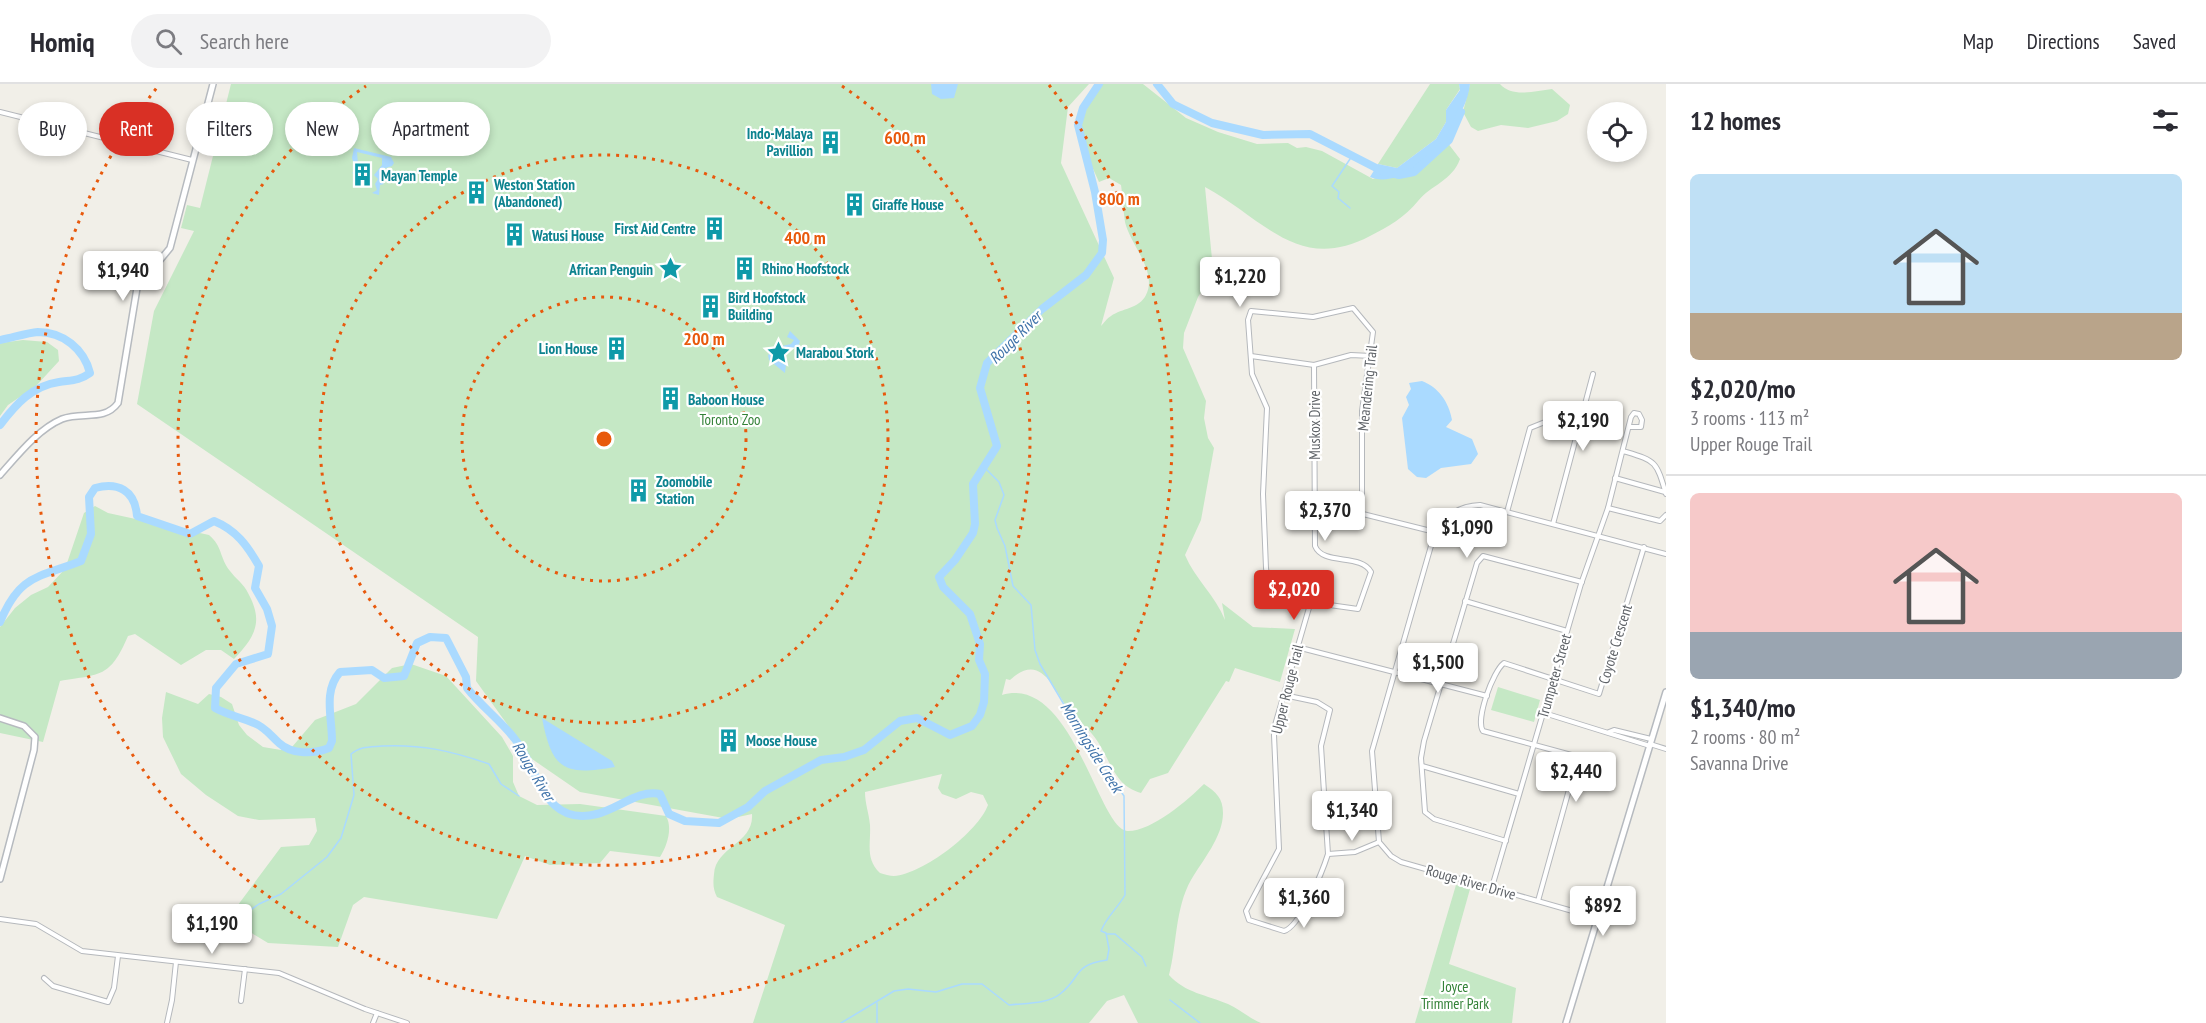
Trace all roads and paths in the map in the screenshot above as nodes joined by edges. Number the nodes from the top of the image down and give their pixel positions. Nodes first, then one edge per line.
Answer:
1 (213, 84) edge
2 (0, 112) edge
3 (192, 160) junction
4 (1251, 356) junction
5 (1371, 356) junction
6 (1314, 365) junction
7 (1593, 374) dead end
8 (1581, 419) junction
9 (1629, 427) dead end
10 (1623, 451) junction
11 (0, 475) edge
12 (1616, 478) junction
13 (1666, 493) edge
14 (1315, 502) junction
15 (1608, 508) junction
16 (1507, 512) junction
17 (1362, 513) junction
18 (1666, 515) edge
19 (1553, 524) junction
20 (1434, 532) junction
21 (1597, 534) junction
22 (1644, 548) junction
23 (1666, 554) edge
24 (1582, 582) junction
25 (1311, 601) junction
26 (1465, 601) junction
27 (1567, 631) junction
28 (1297, 647) junction
29 (1393, 671) junction
30 (1553, 679) junction
31 (1441, 684) junction
32 (1666, 692) edge
33 (1284, 695) junction
34 (1487, 696) junction
35 (1544, 713) junction
36 (0, 718) edge
37 (1650, 743) junction
38 (1534, 746) junction
39 (1666, 749) edge
40 (1422, 766) junction
41 (1519, 794) junction
42 (1506, 841) junction
43 (1379, 842) junction
44 (1328, 854) junction
45 (0, 879) edge
46 (1492, 887) junction
47 (1538, 901) junction
48 (1597, 918) junction
49 (0, 919) edge
50 (118, 956) junction
51 (176, 962) junction
52 (245, 969) junction
53 (44, 978) dead end
54 (241, 1001) dead end
55 (377, 1013) junction
56 (166, 1023) edge
57 (373, 1023) edge
58 (407, 1023) edge
59 (1566, 1023) edge

1 - 3 street
2 - 3 street
3 - 11 street
4 - 5 street, Meandering Trail
4 - 6 street
4 - 25 street, Meandering Trail
5 - 6 street
5 - 17 street, Meandering Trail
6 - 14 street, Muskox Drive
7 - 8 street
8 - 16 street
8 - 19 street
9 - 10 street, Trumpeter Street
10 - 12 street, Trumpeter Street
10 - 13 street
12 - 13 street
12 - 15 street, Trumpeter Street
14 - 17 street
14 - 25 street, Muskox Drive
15 - 18 street
15 - 21 street, Trumpeter Street
16 - 19 street
16 - 20 street
17 - 20 street
19 - 21 street
20 - 29 street
21 - 22 street
21 - 24 street, Trumpeter Street
22 - 23 street
22 - 30 street, Coyote Crescent
24 - 26 street
24 - 27 street, Trumpeter Street
25 - 28 street, Upper Rouge Trail
26 - 27 street
26 - 31 street
27 - 30 street, Trumpeter Street
28 - 29 street
28 - 33 street, Upper Rouge Trail
29 - 31 street
29 - 43 street
30 - 34 street
30 - 35 street, Trumpeter Street
31 - 34 street
31 - 40 street
32 - 37 street
33 - 44 street
33 - 44 street, Upper Rouge Trail
34 - 38 street
35 - 37 street
35 - 38 street, Trumpeter Street
36 - 45 street
37 - 39 street
37 - 48 street
38 - 41 street, Trumpeter Street
38 - 47 street
40 - 41 street
40 - 42 street
41 - 42 street, Trumpeter Street
42 - 46 street, Trumpeter Street
43 - 44 street
43 - 46 street, Rouge River Drive
46 - 47 street, Rouge River Drive
47 - 48 street, Rouge River Drive
48 - 59 street
49 - 50 street
50 - 51 street
50 - 53 street
51 - 52 street
51 - 56 street
52 - 54 street
52 - 55 street
55 - 57 street
55 - 58 street

